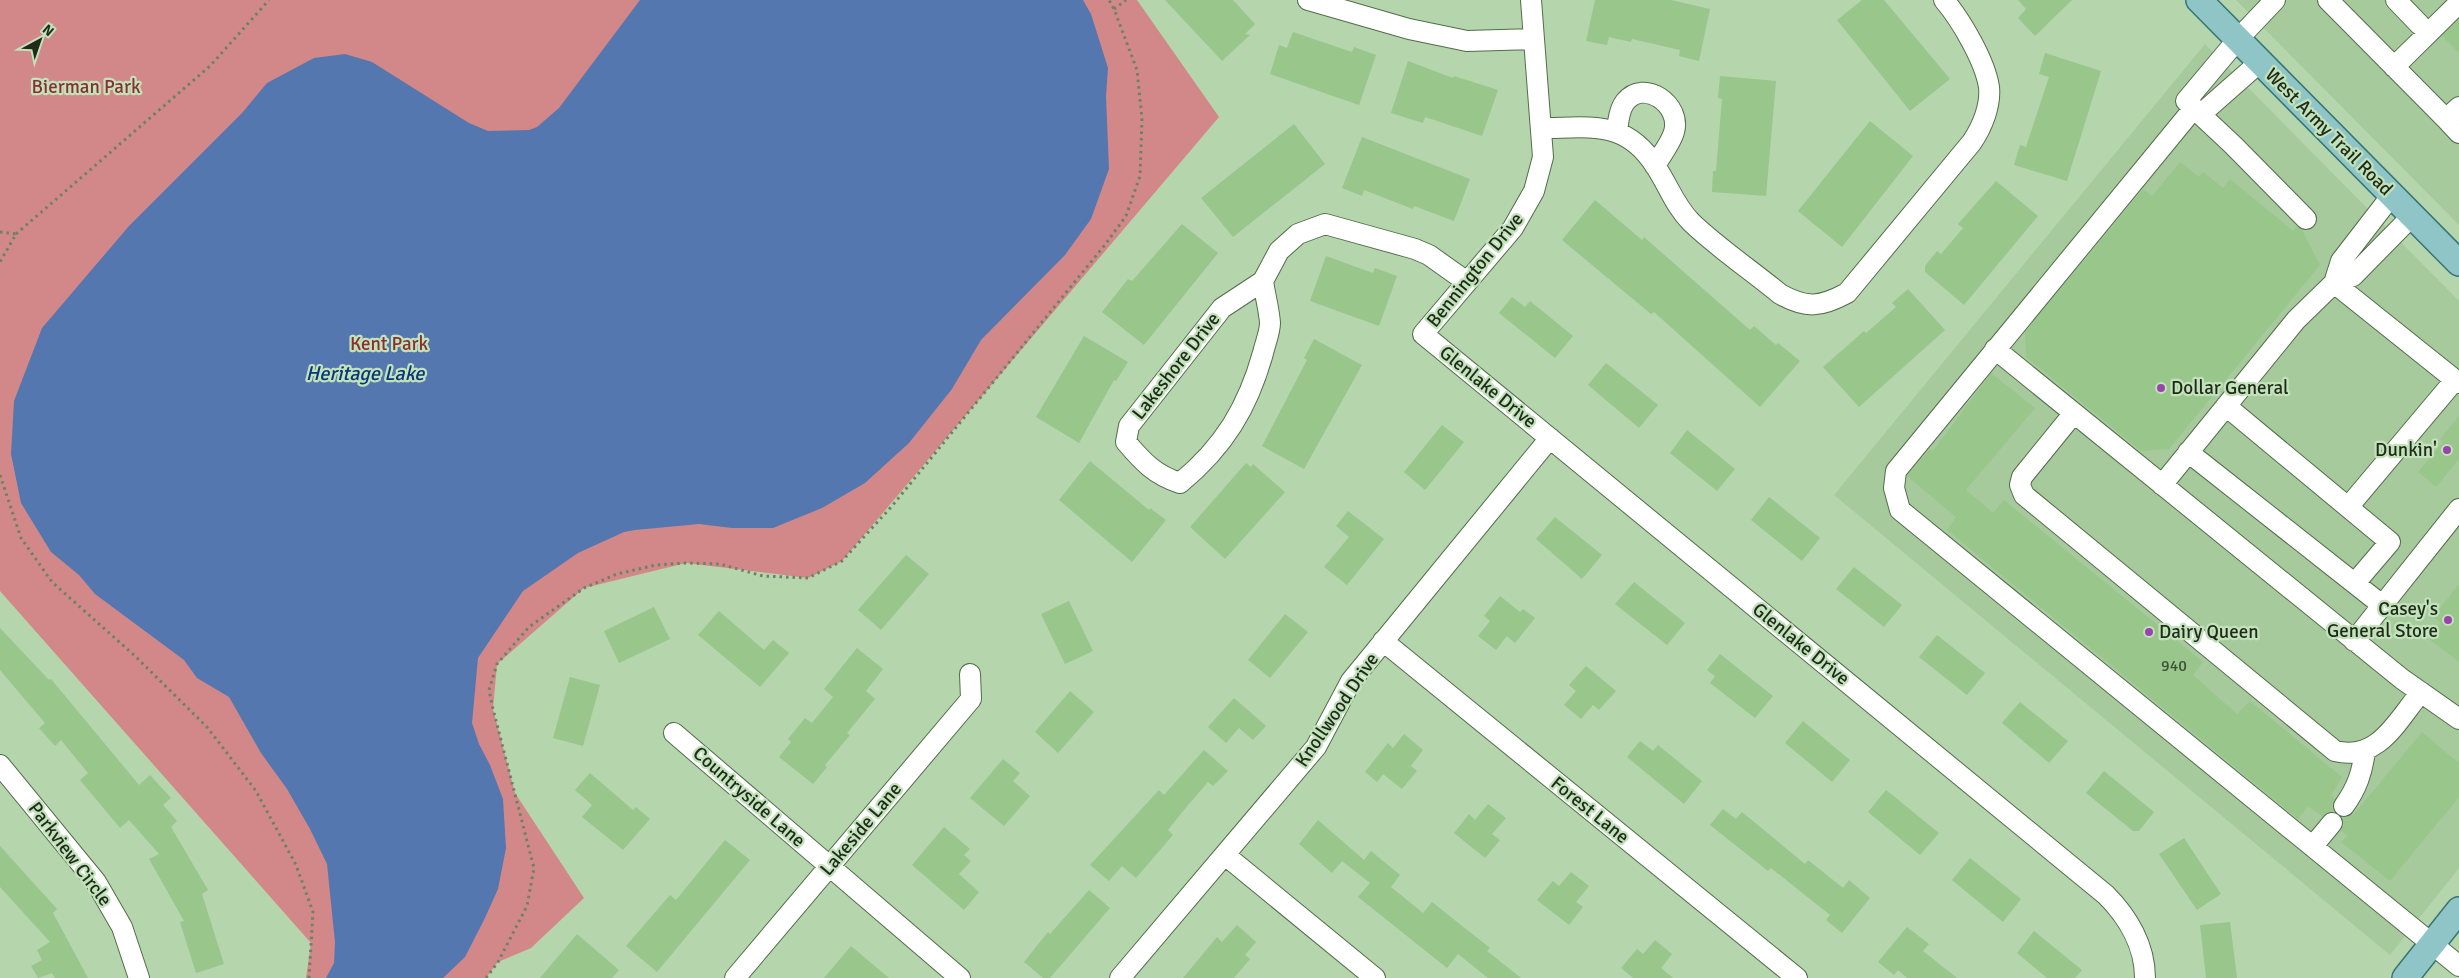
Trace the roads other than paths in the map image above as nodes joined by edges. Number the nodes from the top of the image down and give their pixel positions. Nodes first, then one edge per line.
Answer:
1 (1308, 0) edge
2 (1531, 0) edge
3 (1944, 0) edge
4 (2199, 0) edge
5 (2275, 0) edge
6 (2396, 0) edge
7 (2336, 3) edge
8 (2459, 3) edge
9 (2420, 25) dead end
10 (1534, 39) junction
11 (2238, 39) junction
12 (2260, 62) junction
13 (2394, 67) junction
14 (2193, 108) junction
15 (2455, 120) edge
16 (1541, 128) junction
17 (1617, 132) junction
18 (1655, 166) junction
19 (2392, 195) junction
20 (2412, 216) junction
21 (2306, 219) dead end
22 (2459, 263) edge
23 (1263, 281) junction
24 (1467, 282) junction
25 (2334, 283) junction
26 (1423, 334) joint
27 (1994, 349) junction
28 (2457, 382) edge
29 (2226, 406) junction
30 (2074, 414) junction
31 (1550, 438) junction
32 (2188, 452) junction
33 (2162, 484) junction
34 (2349, 506) junction
35 (2459, 510) edge
36 (2355, 583) junction
37 (2382, 605) junction
38 (2354, 640) junction
39 (1384, 641) junction
40 (970, 674) dead end
41 (2421, 692) junction
42 (2459, 719) edge
43 (674, 732) dead end
44 (2365, 751) junction
45 (0, 766) edge
46 (2344, 806) dead end
47 (2332, 823) dead end
48 (2313, 846) junction
49 (1225, 855) junction
50 (830, 866) junction
51 (2459, 910) edge
52 (2433, 943) junction
53 (2459, 966) edge
54 (139, 978) edge
55 (735, 978) edge
56 (960, 978) edge
57 (1120, 978) edge
58 (1375, 978) edge
59 (1797, 978) edge
60 (2145, 978) edge
61 (2405, 978) edge

1 - 10 street
2 - 10 street, Bennington Drive
3 - 18 street
4 - 11 main road, West Army Trail Road
5 - 11 street
6 - 9 street
7 - 13 street
8 - 13 street
10 - 16 street, Bennington Drive
11 - 12 main road, West Army Trail Road
11 - 14 street
12 - 14 street
12 - 19 main road, West Army Trail Road
13 - 15 street
14 - 21 street
14 - 27 street
16 - 17 street
16 - 24 street, Bennington Drive
17 - 18 street
17 - 18 street
19 - 20 main road, West Army Trail Road
19 - 25 street
20 - 22 main road, West Army Trail Road
20 - 25 street
23 - 23 street, Lakeshore Drive
23 - 24 street
24 - 26 street, Bennington Drive
25 - 28 street
25 - 29 street
26 - 31 street, Glenlake Drive
27 - 30 street
27 - 48 street
28 - 34 street
29 - 32 street
29 - 34 street
30 - 33 street
30 - 44 street
31 - 39 street, Knollwood Drive
31 - 60 street, Glenlake Drive
32 - 33 street
32 - 36 street
33 - 38 street
34 - 36 street
35 - 37 street
36 - 37 street
37 - 38 street
38 - 41 street
39 - 49 street, Knollwood Drive
39 - 59 street, Forest Lane
40 - 50 street, Lakeside Lane
41 - 42 street
41 - 44 street
43 - 50 street, Countryside Lane
44 - 46 street
45 - 54 street, Parkview Circle
47 - 48 street
48 - 52 street
49 - 57 street, Knollwood Drive
49 - 58 street
50 - 55 street, Lakeside Lane
50 - 56 street, Countryside Lane
51 - 52 main road
52 - 53 street
52 - 61 main road

